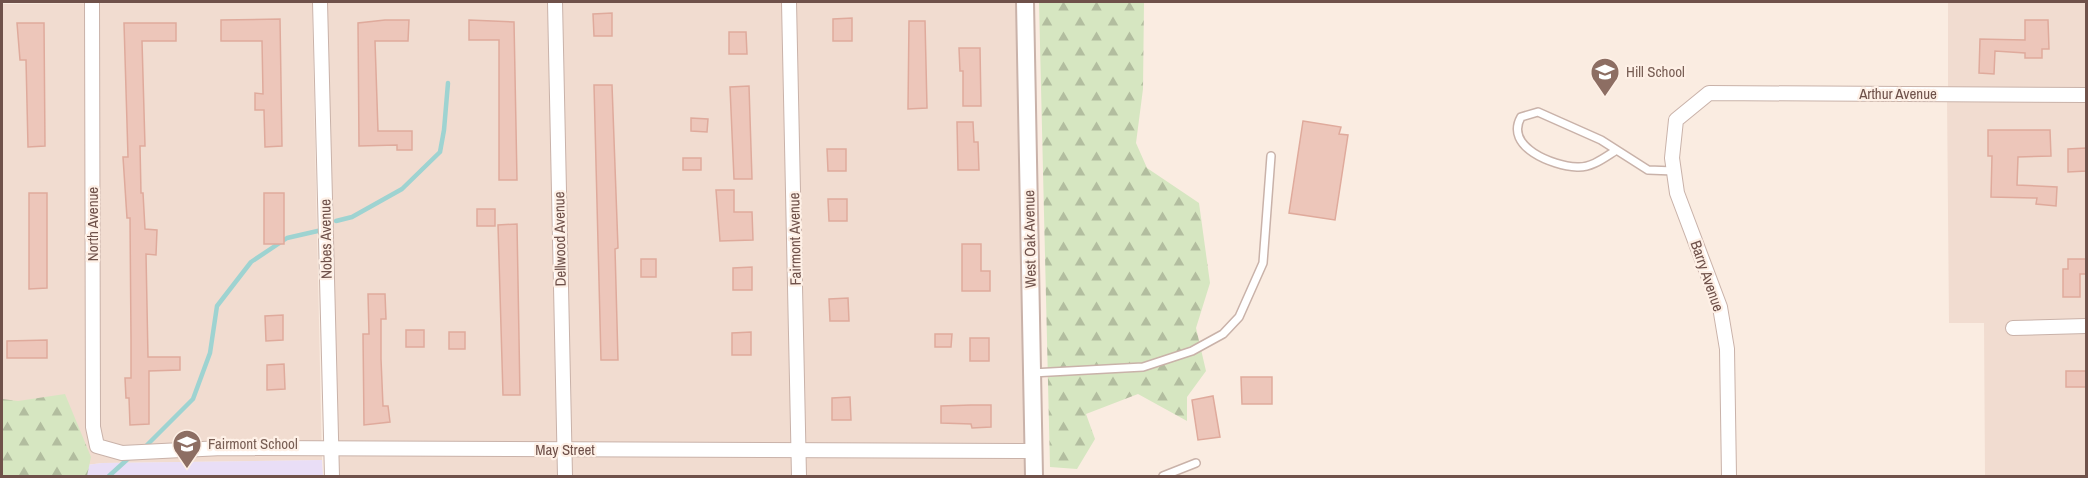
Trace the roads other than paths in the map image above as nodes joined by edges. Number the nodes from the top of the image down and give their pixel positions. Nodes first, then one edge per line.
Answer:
1 (92, 2) edge
2 (320, 2) edge
3 (555, 2) edge
4 (789, 2) edge
5 (1025, 2) edge
6 (1709, 93) joint
7 (2086, 95) edge
8 (1616, 151) junction
9 (1271, 156) dead end
10 (1674, 171) junction
11 (2086, 327) edge
12 (2013, 328) dead end
13 (1032, 373) junction
14 (97, 446) joint
15 (331, 448) junction
16 (799, 449) junction
17 (565, 450) junction
18 (1034, 451) junction
19 (1196, 463) dead end
20 (332, 477) edge
21 (565, 477) edge
22 (799, 477) edge
23 (1034, 477) edge
24 (1163, 477) edge
25 (1729, 477) edge

1 - 14 street, North Avenue
2 - 15 street, Nobes Avenue
3 - 17 street, Dellwood Avenue
4 - 16 street, Fairmont Avenue
5 - 13 street, West Oak Avenue
6 - 7 street, Arthur Avenue
6 - 10 street, Barry Avenue
8 - 8 lane
8 - 10 lane
9 - 13 lane
10 - 25 street, Barry Avenue
11 - 12 street
13 - 18 street, West Oak Avenue
14 - 15 street, May Street
15 - 17 street, May Street
15 - 20 street, Nobes Avenue
16 - 17 street, May Street
16 - 18 street, May Street
16 - 22 street, Fairmont Avenue
17 - 21 street, Dellwood Avenue
18 - 23 street, West Oak Avenue
19 - 24 lane

